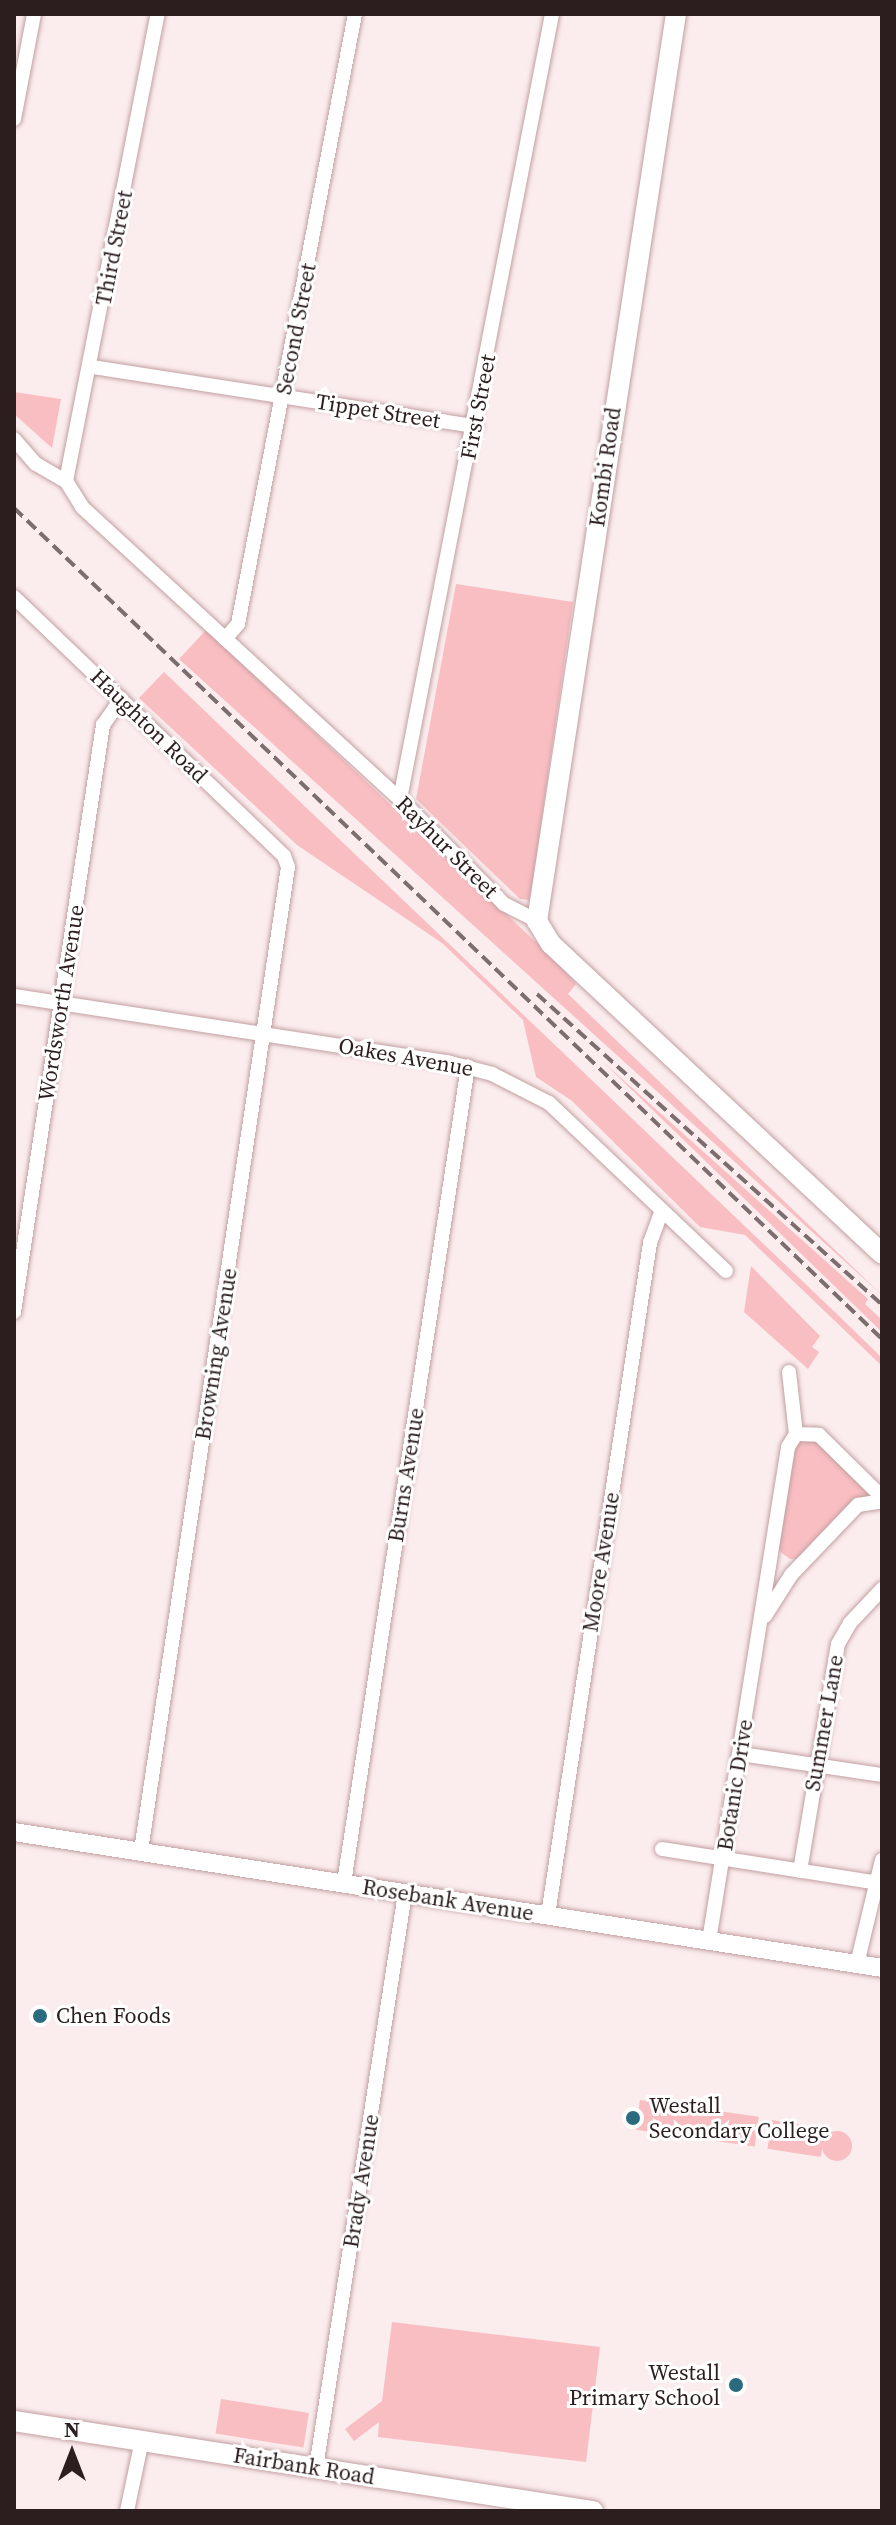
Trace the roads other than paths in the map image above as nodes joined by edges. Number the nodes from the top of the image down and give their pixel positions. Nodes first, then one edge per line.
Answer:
1 (34, 14) edge
2 (158, 14) edge
3 (355, 14) edge
4 (552, 14) edge
5 (676, 14) edge
6 (14, 119) edge
7 (92, 367) junction
8 (284, 397) junction
9 (475, 426) junction
10 (14, 439) edge
11 (66, 481) junction
12 (14, 597) edge
13 (225, 639) junction
14 (121, 699) junction
15 (400, 799) junction
16 (284, 856) joint
17 (537, 921) junction
18 (14, 996) edge
19 (61, 1003) junction
20 (265, 1034) junction
21 (468, 1066) junction
22 (661, 1212) junction
23 (882, 1254) edge
24 (726, 1271) dead end
25 (14, 1312) edge
26 (789, 1372) dead end
27 (796, 1434) junction
28 (882, 1499) edge
29 (772, 1551) junction
30 (801, 1564) junction
31 (882, 1589) edge
32 (760, 1629) junction
33 (741, 1754) junction
34 (817, 1765) junction
35 (882, 1775) edge
36 (14, 1832) edge
37 (662, 1849) dead end
38 (141, 1851) junction
39 (723, 1859) junction
40 (882, 1863) edge
41 (800, 1871) junction
42 (344, 1883) junction
43 (878, 1883) junction
44 (405, 1893) junction
45 (548, 1915) junction
46 (709, 1941) junction
47 (857, 1964) junction
48 (882, 1968) edge
49 (14, 2421) edge
50 (142, 2440) junction
51 (316, 2468) junction
52 (127, 2511) edge
53 (593, 2511) edge

1 - 6 street
2 - 7 street, Third Street
3 - 8 street, Second Street
4 - 9 street, First Street
5 - 17 main road, Kombi Road
7 - 8 street, Tippet Street
7 - 11 street, Third Street
8 - 9 street, Tippet Street
8 - 13 street, Second Street
9 - 15 street, First Street
10 - 11 street, Rayhur Street
11 - 13 street, Rayhur Street
12 - 14 street, Haughton Road
13 - 15 street, Rayhur Street
14 - 16 street, Haughton Road
14 - 19 street, Wordsworth Avenue
15 - 17 street, Rayhur Street
16 - 20 street, Browning Avenue
17 - 23 main road, Rayhur Street
18 - 19 street, Oakes Avenue
19 - 20 street, Oakes Avenue
19 - 25 street, Wordsworth Avenue
20 - 21 street, Oakes Avenue
20 - 38 street, Browning Avenue
21 - 22 street, Oakes Avenue
21 - 42 street, Burns Avenue
22 - 24 street, Oakes Avenue
22 - 45 street, Moore Avenue
26 - 27 street, Botanic Drive
27 - 28 street
27 - 29 street, Botanic Drive
28 - 30 street, Botanic Drive
29 - 30 street
29 - 32 street, Botanic Drive
30 - 32 street, Botanic Drive
31 - 34 street, Summer Lane
32 - 33 street, Botanic Drive
33 - 34 street
33 - 39 street, Botanic Drive
34 - 35 street
34 - 41 street, Summer Lane
36 - 38 street, Rosebank Avenue
37 - 39 street
38 - 42 street, Rosebank Avenue
39 - 41 street
39 - 46 street, Botanic Drive
40 - 43 street
41 - 43 street
42 - 44 street, Rosebank Avenue
43 - 47 street
44 - 45 street, Rosebank Avenue
44 - 51 street, Brady Avenue
45 - 46 street, Rosebank Avenue
46 - 47 street, Rosebank Avenue
47 - 48 street, Rosebank Avenue
49 - 50 main road, Fairbank Road
50 - 51 main road, Fairbank Road
50 - 52 street
51 - 53 main road, Fairbank Road

